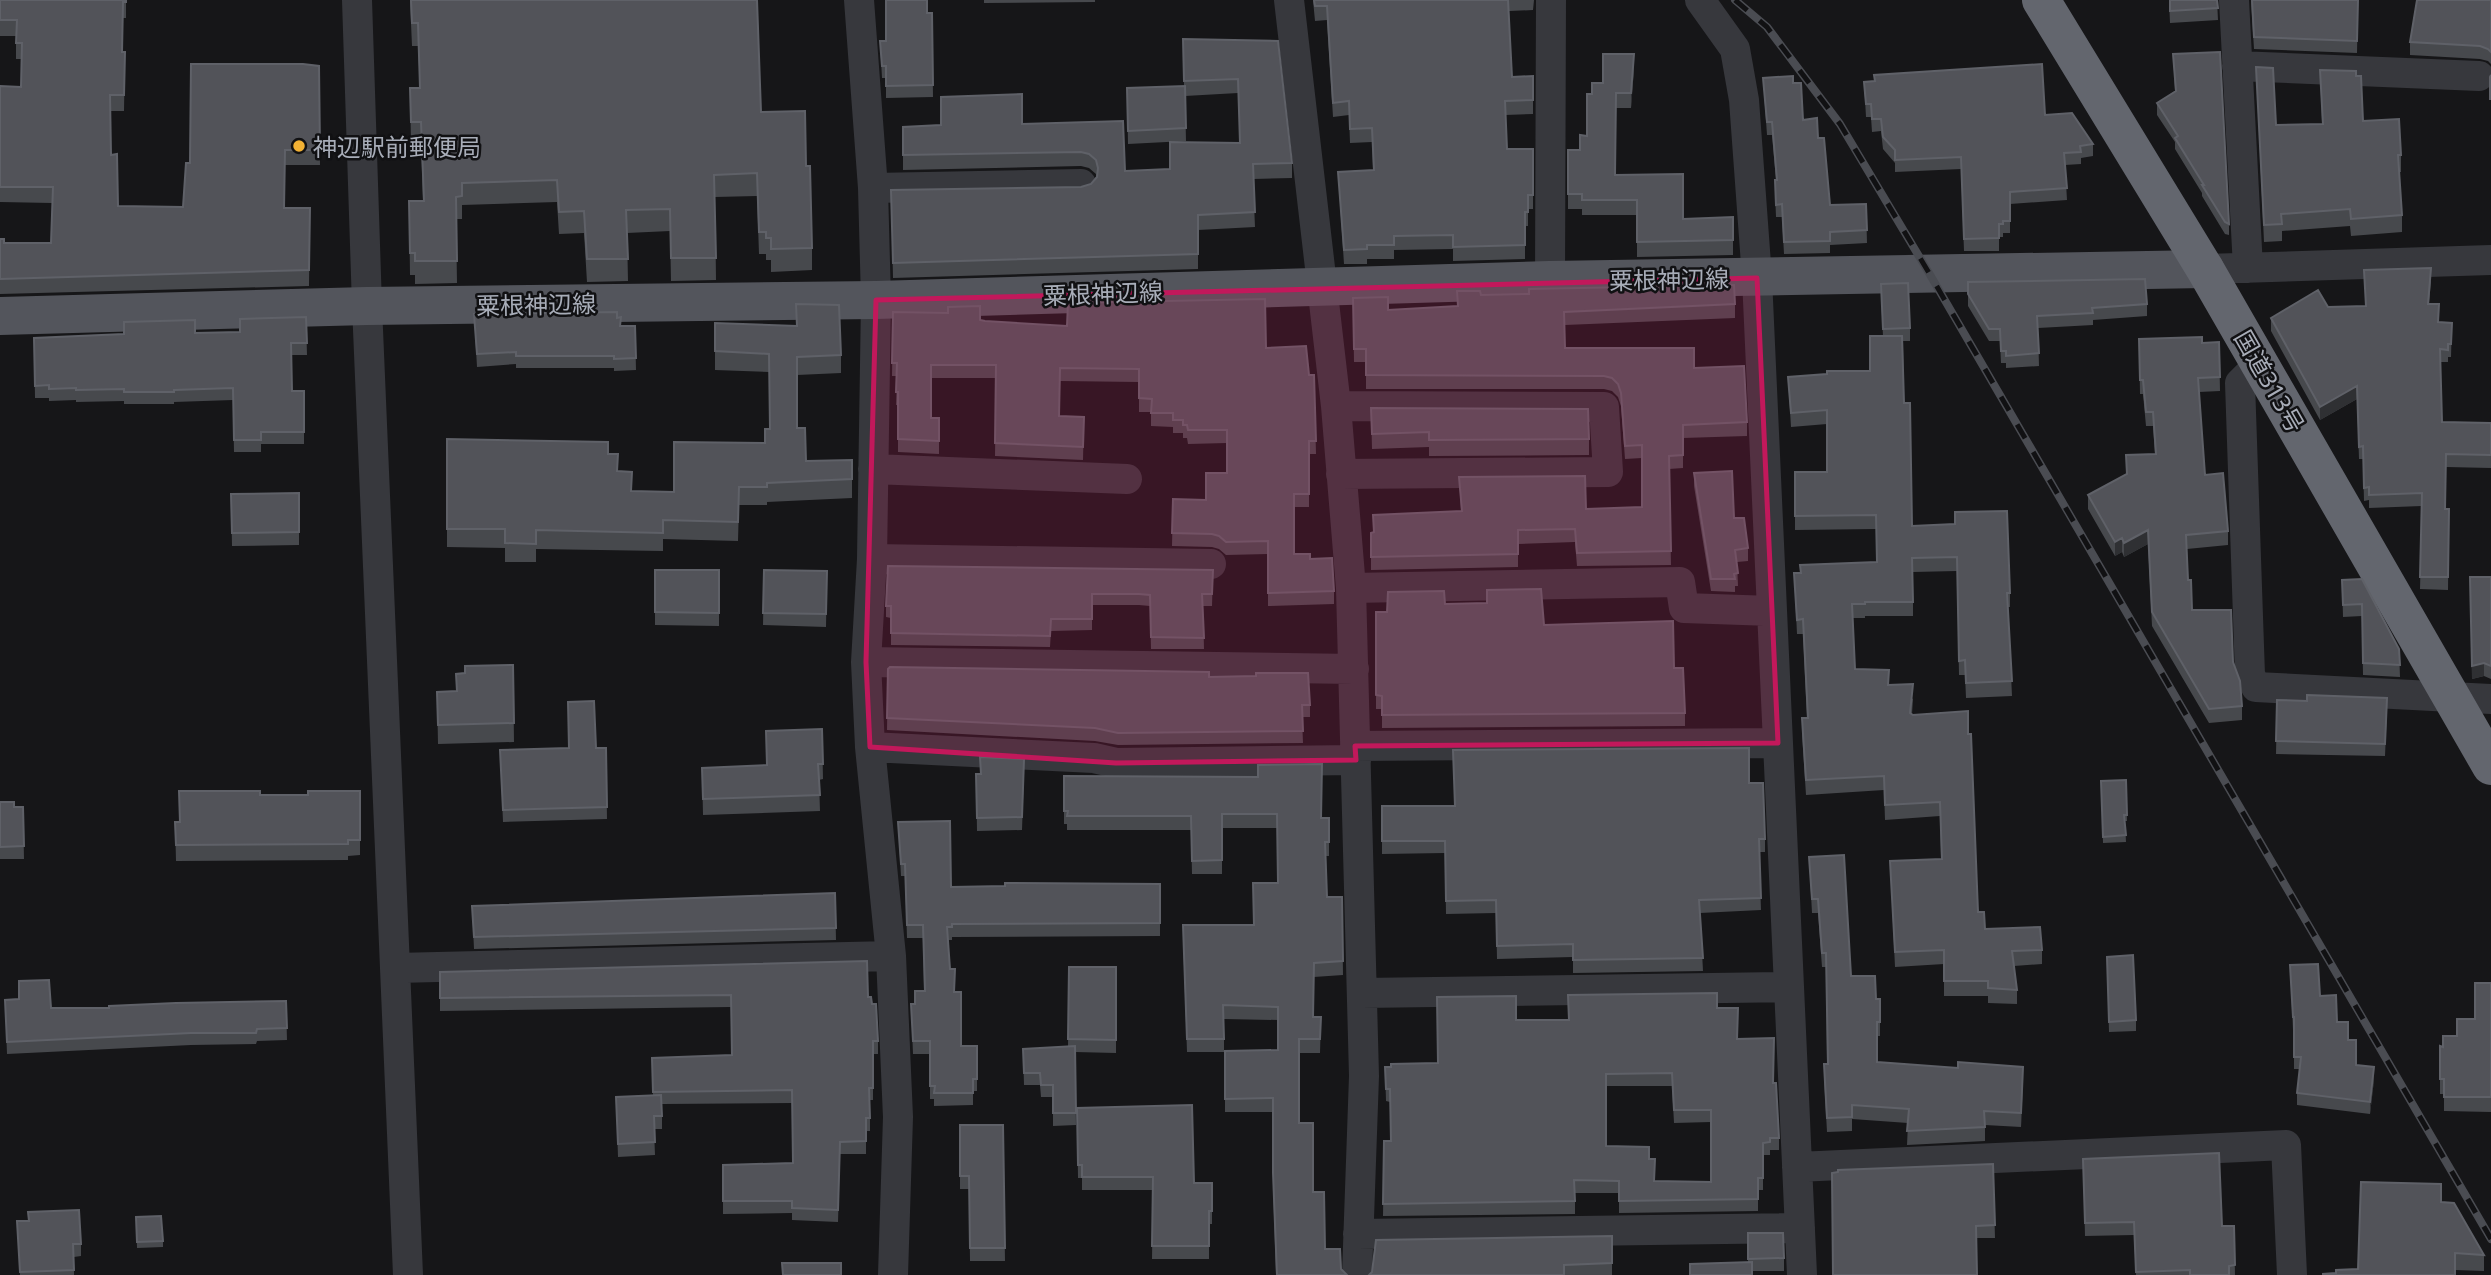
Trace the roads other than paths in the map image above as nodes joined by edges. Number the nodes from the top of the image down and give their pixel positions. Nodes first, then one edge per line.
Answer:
1 (357, 0) edge
2 (859, 0) edge
3 (1289, 0) edge
4 (1551, 0) edge
5 (1700, 0) edge
6 (2041, 0) edge
7 (2234, 0) edge
8 (2237, 66) junction
9 (2479, 76) dead end
10 (1081, 184) edge
11 (873, 188) junction
12 (2491, 260) edge
13 (2248, 268) junction
14 (2205, 269) junction
15 (1757, 278) junction
16 (1550, 280) junction
17 (1320, 286) junction
18 (876, 300) junction
19 (367, 306) junction
20 (0, 316) edge
21 (2260, 363) junction
22 (1336, 406) junction
23 (873, 469) junction
24 (1341, 474) junction
25 (1127, 479) dead end
26 (872, 559) junction
27 (1211, 564) dead end
28 (1350, 588) junction
29 (1772, 611) junction
30 (866, 662) junction
31 (1354, 669) junction
32 (2450, 696) junction
33 (2491, 699) edge
34 (1778, 743) junction
35 (870, 747) junction
36 (1355, 753) junction
37 (2491, 766) edge
38 (891, 956) junction
39 (396, 968) junction
40 (1789, 986) junction
41 (1362, 993) junction
42 (1797, 1167) junction
43 (1800, 1228) junction
44 (1358, 1234) junction
45 (408, 1275) edge
46 (893, 1275) edge
47 (1357, 1275) edge
48 (1802, 1275) edge
49 (2292, 1275) edge

1 - 19 street
2 - 11 street
3 - 17 street
4 - 16 street
5 - 15 street
6 - 14 highway, 国道313号
7 - 8 street
8 - 9 street
8 - 13 street
10 - 11 street
11 - 18 street
12 - 13 street
13 - 14 street
14 - 15 main road, 粟根神辺線
14 - 21 highway, 国道313号
15 - 16 main road, 粟根神辺線
15 - 29 street
16 - 17 main road, 粟根神辺線
17 - 18 main road, 粟根神辺線
17 - 22 street
18 - 19 main road, 粟根神辺線
18 - 23 street
19 - 20 main road, 粟根神辺線
19 - 39 street
21 - 32 highway, 国道313号
21 - 32 street
22 - 24 street
22 - 24 street
23 - 25 street
23 - 26 street
24 - 28 street
26 - 27 street
26 - 30 street
28 - 29 street
28 - 31 street
29 - 34 street
30 - 31 street
30 - 35 street
31 - 36 street
32 - 33 street
32 - 37 highway, 国道313号
34 - 36 street
34 - 40 street
35 - 36 street
35 - 38 street
36 - 41 street
38 - 39 street
38 - 46 street
39 - 45 street
40 - 41 street
40 - 42 street
41 - 44 street
42 - 43 street
42 - 49 street
43 - 44 street
43 - 48 street
44 - 47 street

